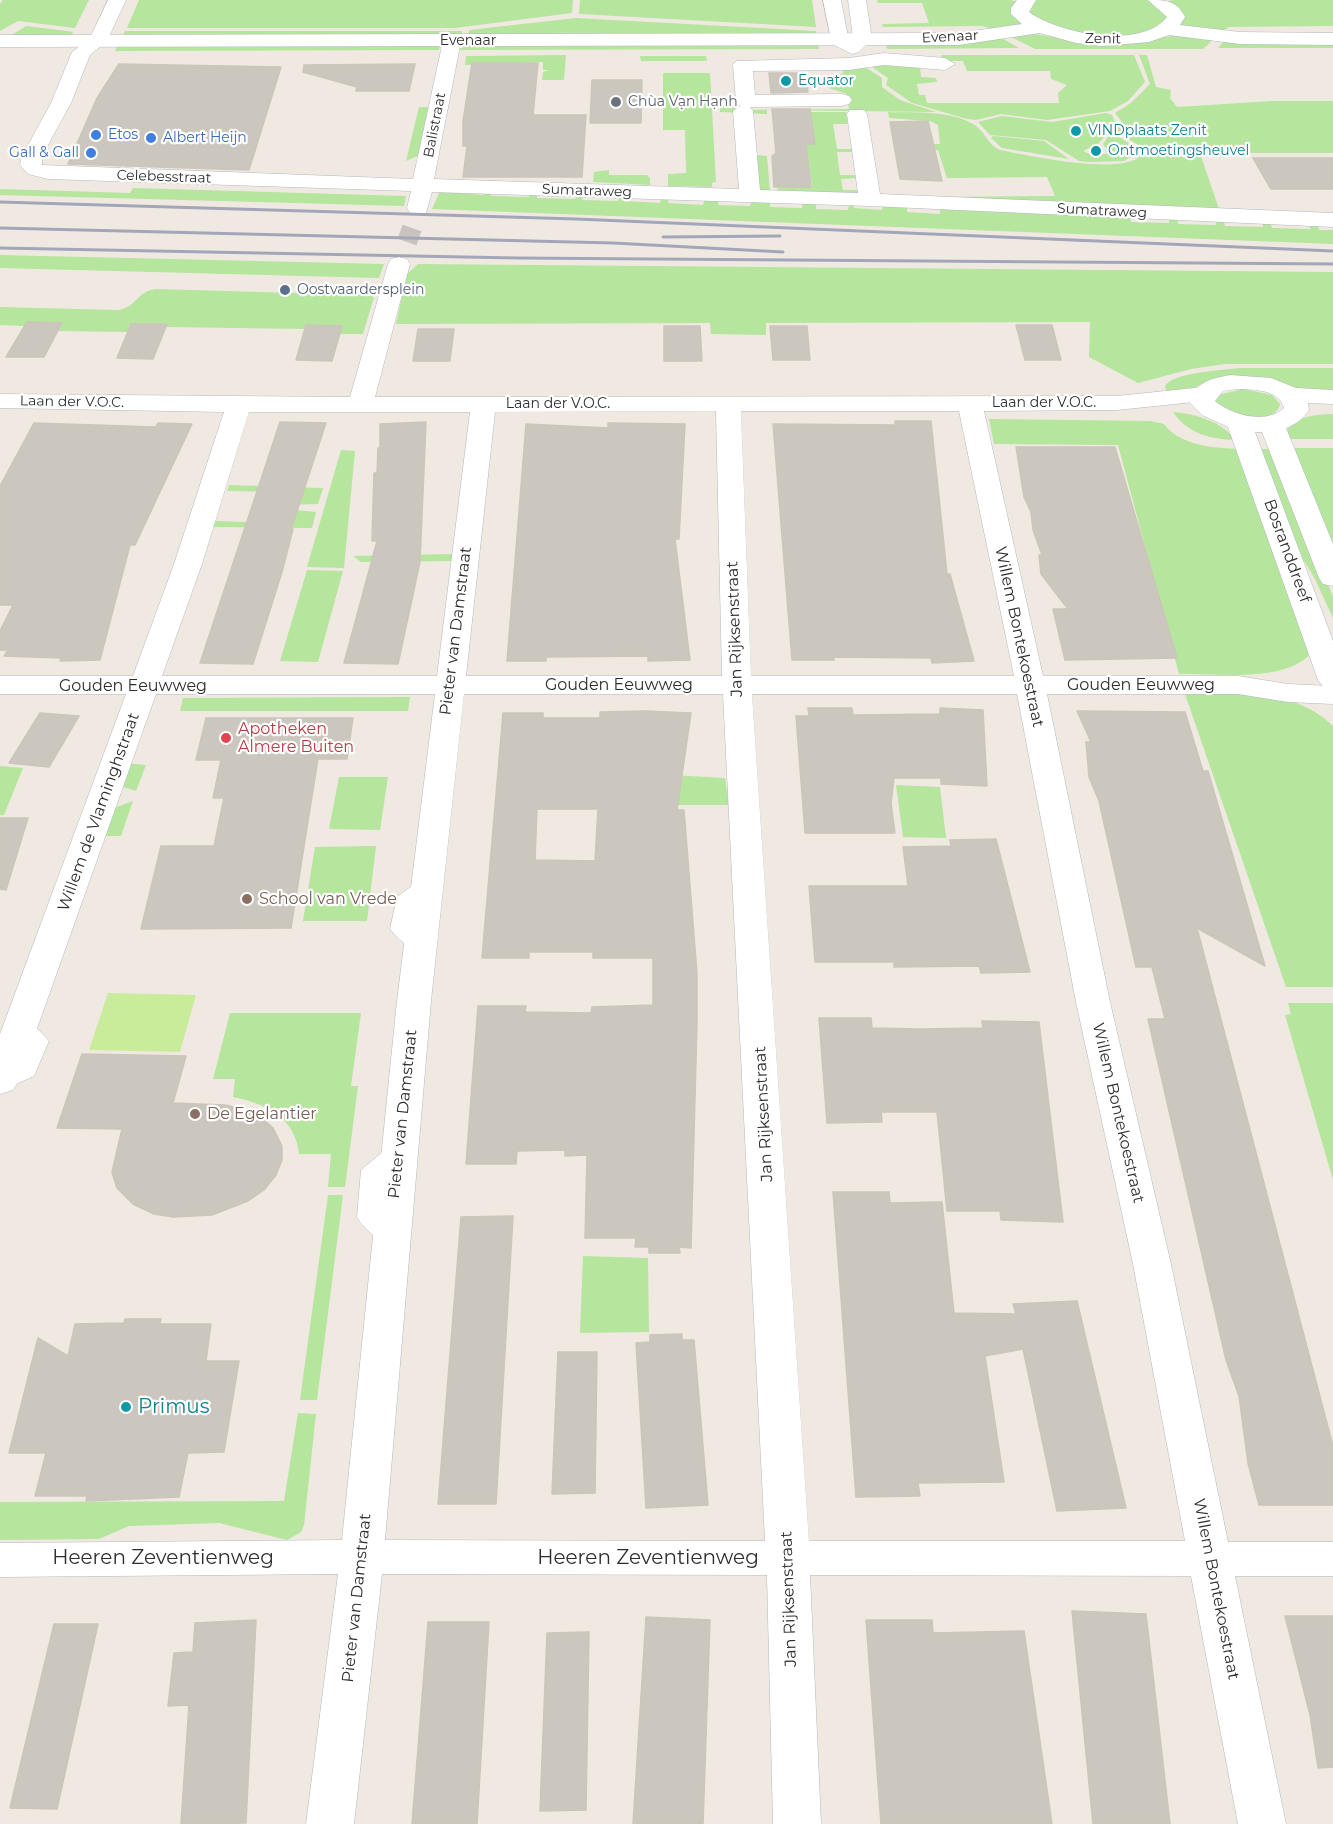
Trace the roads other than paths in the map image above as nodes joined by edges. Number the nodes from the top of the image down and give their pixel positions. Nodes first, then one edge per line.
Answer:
1 (117, 0) edge
2 (832, 0) edge
3 (857, 0) edge
4 (1027, 0) edge
5 (1157, 0) edge
6 (84, 20) dead end
7 (1037, 28) junction
8 (1167, 29) junction
9 (1333, 39) edge
10 (0, 41) edge
11 (452, 41) junction
12 (85, 45) junction
13 (853, 47) junction
14 (945, 64) dead end
15 (743, 111) dead end
16 (425, 184) junction
17 (750, 196) junction
18 (870, 200) junction
19 (1333, 220) edge
20 (1333, 397) edge
21 (1, 402) edge
22 (1206, 402) junction
23 (969, 403) junction
24 (1294, 403) junction
25 (483, 404) junction
26 (728, 404) junction
27 (239, 405) junction
28 (361, 405) junction
29 (1333, 409) edge
30 (1239, 422) junction
31 (1271, 423) junction
32 (1333, 578) edge
33 (1333, 682) edge
34 (0, 685) edge
35 (449, 685) junction
36 (1028, 685) junction
37 (144, 686) junction
38 (737, 686) junction
39 (0, 1083) edge
40 (362, 1557) junction
41 (788, 1558) junction
42 (1333, 1559) edge
43 (0, 1560) edge
44 (1209, 1560) junction
45 (330, 1824) edge
46 (796, 1824) edge
47 (1262, 1824) edge

1 - 12 street
2 - 13 street
3 - 13 street
4 - 7 street
5 - 8 street
6 - 12 street
7 - 8 street, Zenit
7 - 13 street, Evenaar
8 - 9 street
10 - 12 street, Evenaar
11 - 12 street, Evenaar
11 - 13 street, Evenaar
11 - 16 street, Balistraat
12 - 16 street, Celebesstraat
13 - 14 street
13 - 18 street
15 - 17 street
16 - 17 street, Sumatraweg
16 - 28 street, Balistraat
17 - 18 street, Sumatraweg
18 - 19 street, Sumatraweg
20 - 24 street
21 - 27 street, Laan der V.O.C.
22 - 23 street, Laan der V.O.C.
22 - 24 street
22 - 30 street
23 - 26 street, Laan der V.O.C.
23 - 36 street, Willem Bontekoestraat
24 - 29 street
24 - 31 street
25 - 26 street, Laan der V.O.C.
25 - 28 street, Laan der V.O.C.
25 - 35 street, Pieter van Damstraat
26 - 38 street, Jan Rijksenstraat
27 - 28 street, Laan der V.O.C.
27 - 37 street, Willem de Vlaminghstraat
30 - 31 street
30 - 33 street, Bosranddreef
31 - 32 street, Bosranddreef
33 - 36 street, Gouden Eeuwweg
34 - 37 street, Gouden Eeuwweg
35 - 37 street, Gouden Eeuwweg
35 - 38 street, Gouden Eeuwweg
35 - 40 street, Pieter van Damstraat
36 - 38 street, Gouden Eeuwweg
36 - 44 street, Willem Bontekoestraat
37 - 39 street, Willem de Vlaminghstraat
38 - 41 street, Jan Rijksenstraat
40 - 41 street, Heeren Zeventienweg
40 - 43 street, Heeren Zeventienweg
40 - 45 street, Pieter van Damstraat
41 - 44 street, Heeren Zeventienweg
41 - 46 street, Jan Rijksenstraat
42 - 44 street, Heeren Zeventienweg
44 - 47 street, Willem Bontekoestraat

